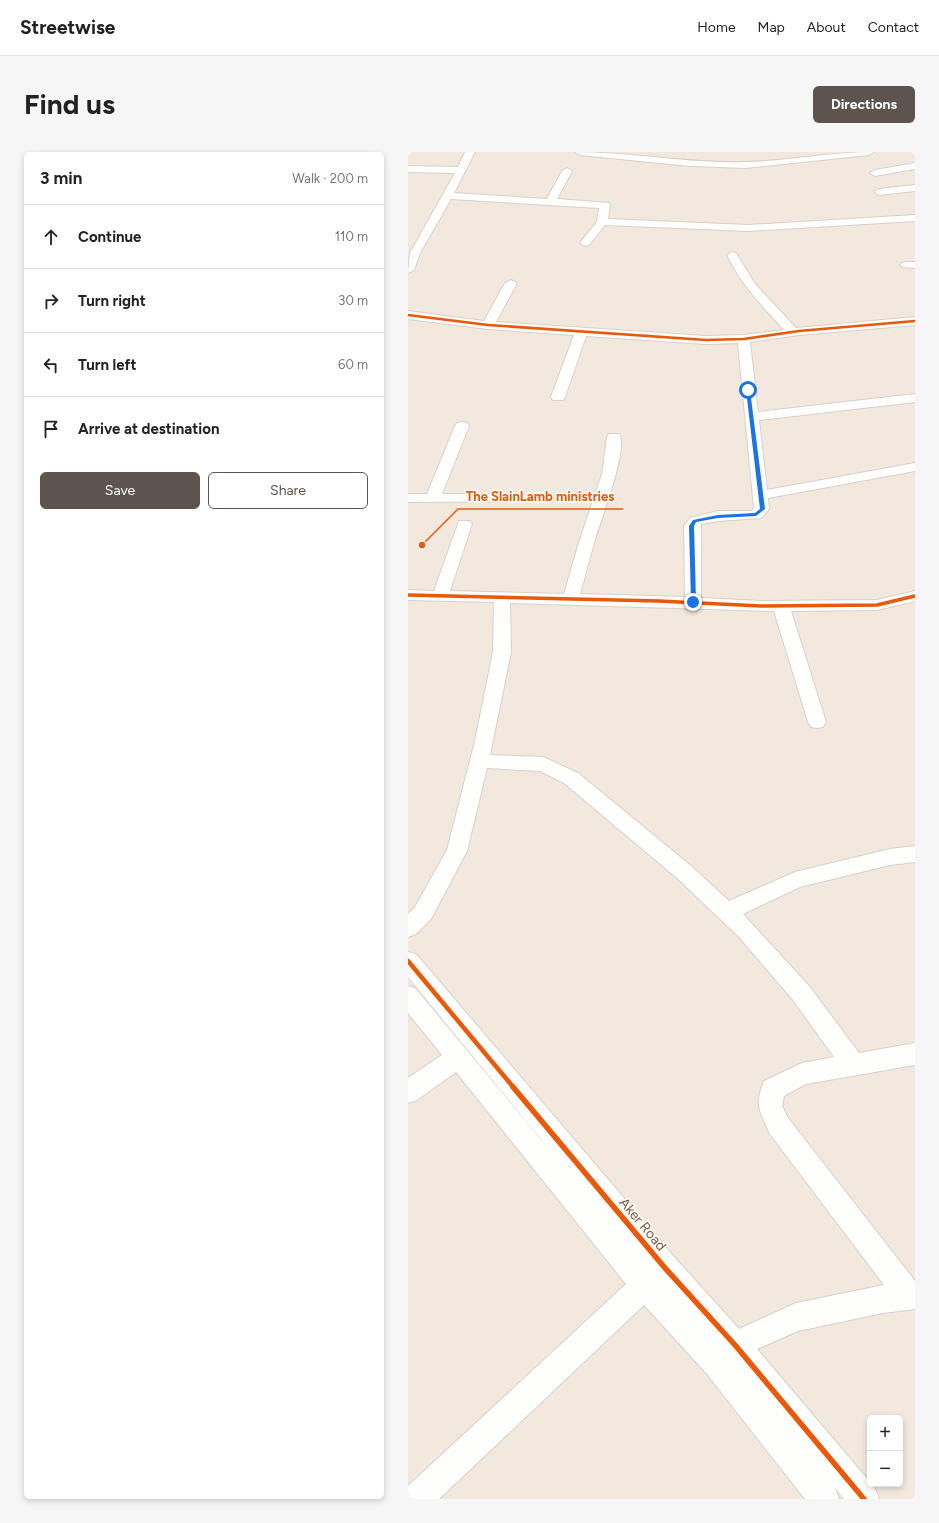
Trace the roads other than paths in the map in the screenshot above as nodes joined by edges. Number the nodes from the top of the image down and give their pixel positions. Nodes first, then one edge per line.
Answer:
1 (470, 152) edge
2 (580, 152) edge
3 (869, 152) edge
4 (915, 166) edge
5 (408, 169) edge
6 (461, 170) junction
7 (568, 171) dead end
8 (875, 173) dead end
9 (915, 188) edge
10 (879, 192) dead end
11 (448, 196) junction
12 (551, 201) junction
13 (915, 218) edge
14 (602, 222) junction
15 (414, 232) dead end
16 (427, 232) junction
17 (585, 243) dead end
18 (732, 255) dead end
19 (408, 270) edge
20 (511, 283) dead end
21 (408, 315) edge
22 (915, 321) edge
23 (488, 325) junction
24 (582, 331) junction
25 (793, 332) junction
26 (744, 339) junction
27 (558, 397) dead end
28 (915, 398) edge
29 (752, 417) junction
30 (462, 426) dead end
31 (614, 436) dead end
32 (915, 467) edge
33 (762, 495) junction
34 (408, 498) edge
35 (433, 498) junction
36 (520, 498) dead end
37 (464, 524) dead end
38 (408, 595) edge
39 (440, 596) junction
40 (502, 597) junction
41 (571, 599) junction
42 (693, 602) junction
43 (914, 602) edge
44 (781, 606) junction
45 (817, 722) dead end
46 (479, 761) junction
47 (915, 854) edge
48 (727, 912) junction
49 (408, 928) edge
50 (408, 960) edge
51 (408, 996) edge
52 (915, 1054) edge
53 (459, 1057) junction
54 (854, 1065) junction
55 (408, 1092) edge
56 (645, 1285) junction
57 (912, 1295) edge
58 (735, 1345) junction
59 (417, 1499) edge
60 (824, 1499) edge
61 (864, 1499) edge

1 - 6 street
2 - 3 street
4 - 8 street
5 - 6 street
6 - 11 street
7 - 12 street
9 - 10 street
11 - 12 street
11 - 16 street
12 - 14 street
13 - 14 street
14 - 17 street
15 - 16 street
16 - 19 street
18 - 25 street
20 - 23 street
21 - 23 street
22 - 25 street
23 - 24 street
24 - 26 street
24 - 27 street
25 - 26 street
26 - 29 street
28 - 29 street
29 - 33 street
30 - 35 street
31 - 41 street
32 - 33 street
33 - 42 street
34 - 35 street
35 - 36 street
37 - 39 street
38 - 39 street
39 - 40 street
40 - 41 street
40 - 46 street
41 - 42 street
42 - 44 street
43 - 44 street
44 - 45 street
46 - 48 street
46 - 49 street
47 - 48 street
48 - 54 street
50 - 58 street, Aker Road
51 - 53 street
52 - 54 street
53 - 55 street
53 - 56 street
54 - 57 street
56 - 59 street
56 - 60 street
57 - 58 street
58 - 61 street, Aker Road

